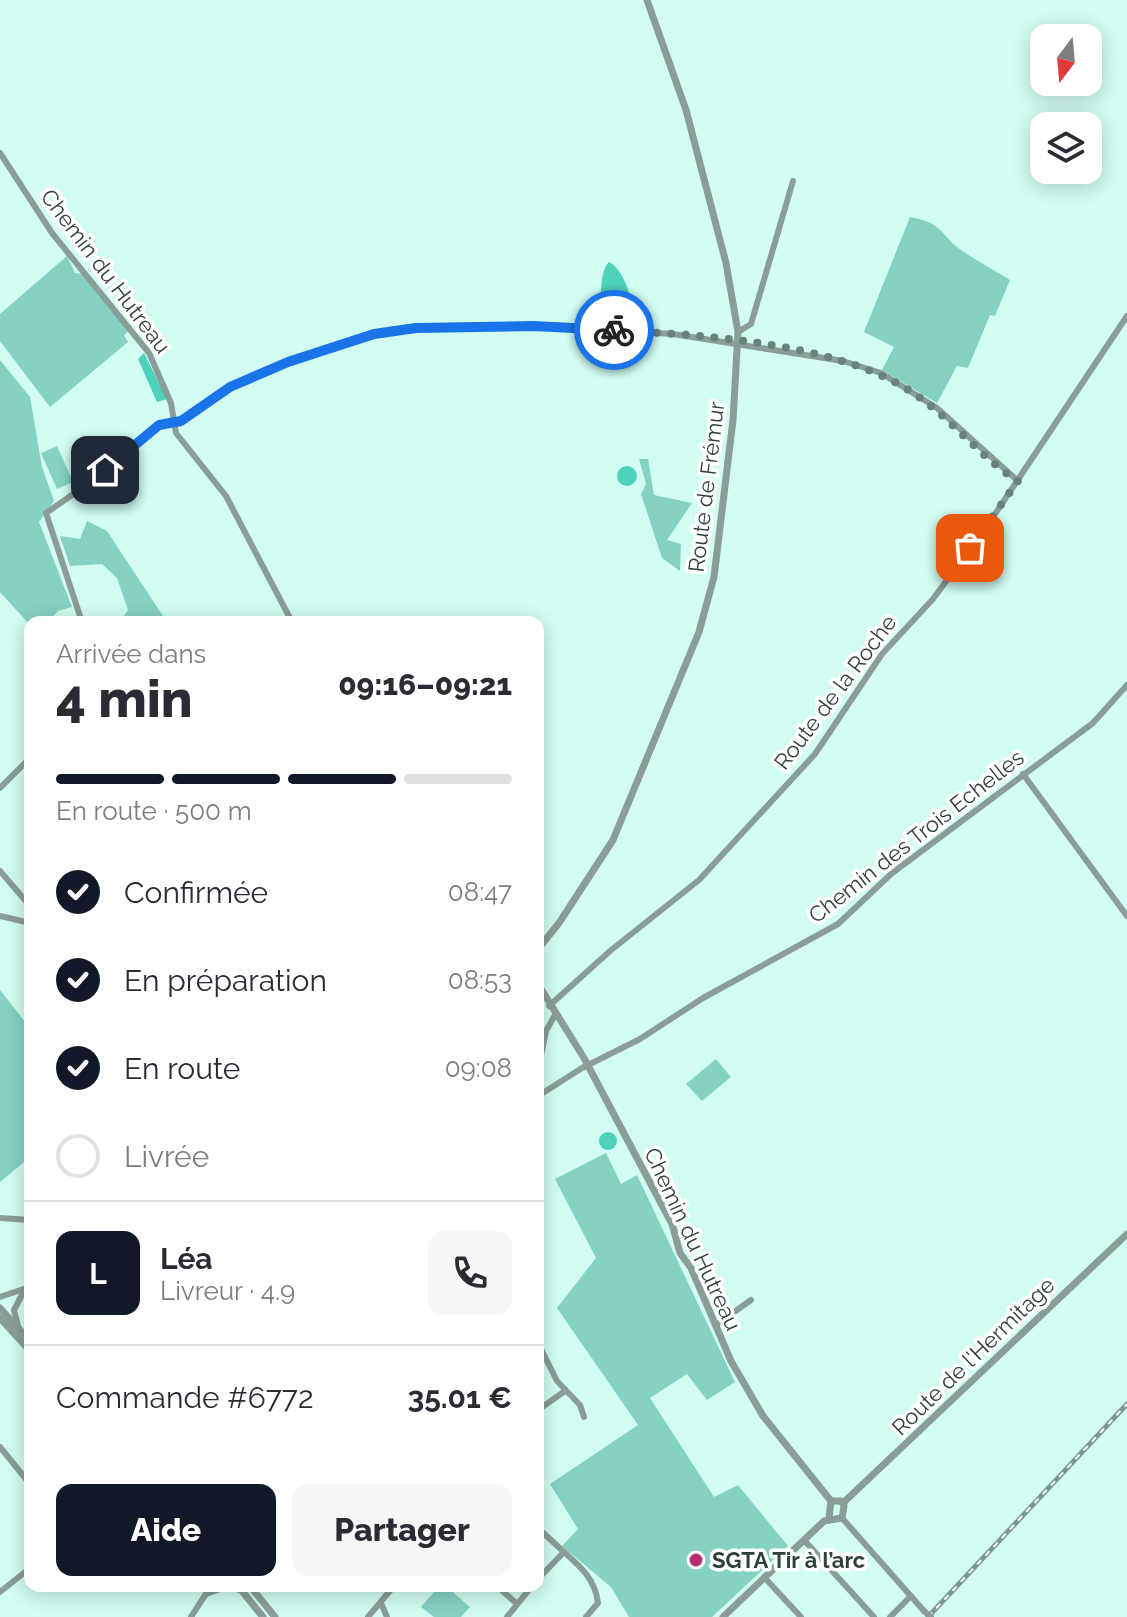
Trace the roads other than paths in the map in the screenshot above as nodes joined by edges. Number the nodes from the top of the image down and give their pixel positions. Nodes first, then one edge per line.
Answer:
1 (647, 0) edge
2 (0, 153) edge
3 (793, 181) dead end
4 (1127, 316) edge
5 (738, 332) junction
6 (738, 342) junction
7 (173, 421) junction
8 (1018, 481) junction
9 (80, 616) edge
10 (289, 616) edge
11 (1127, 685) edge
12 (24, 764) edge
13 (1023, 774) junction
14 (0, 788) edge
15 (0, 871) edge
16 (24, 899) edge
17 (0, 916) edge
18 (1127, 916) edge
19 (24, 922) edge
20 (544, 942) edge
21 (544, 996) edge
22 (549, 1006) junction
23 (555, 1015) junction
24 (544, 1041) edge
25 (588, 1067) junction
26 (544, 1093) edge
27 (0, 1218) edge
28 (24, 1220) edge
29 (1127, 1234) edge
30 (24, 1289) edge
31 (24, 1294) edge
32 (0, 1297) edge
33 (751, 1300) dead end
34 (0, 1308) edge
35 (0, 1318) edge
36 (716, 1325) junction
37 (19, 1329) junction
38 (24, 1334) edge
39 (24, 1344) edge
40 (544, 1354) edge
41 (565, 1391) junction
42 (544, 1406) edge
43 (584, 1417) dead end
44 (0, 1447) edge
45 (24, 1477) edge
46 (831, 1501) junction
47 (843, 1503) junction
48 (829, 1518) junction
49 (842, 1518) junction
50 (544, 1534) edge
51 (804, 1540) junction
52 (564, 1552) junction
53 (24, 1573) edge
54 (544, 1573) edge
55 (764, 1577) junction
56 (0, 1592) edge
57 (212, 1592) edge
58 (243, 1592) edge
59 (255, 1592) edge
60 (389, 1592) edge
61 (504, 1592) edge
62 (526, 1592) edge
63 (206, 1594) joint
64 (911, 1596) junction
65 (381, 1603) junction
66 (516, 1603) junction
67 (191, 1617) edge
68 (263, 1617) edge
69 (275, 1617) edge
70 (368, 1617) edge
71 (387, 1617) edge
72 (507, 1617) edge
73 (586, 1617) edge
74 (723, 1617) edge
75 (801, 1617) edge
76 (874, 1617) edge
77 (890, 1617) edge
78 (931, 1617) edge

1 - 5 street, Route de Frémur
2 - 7 street, Chemin du Hutreau
3 - 5 street
4 - 8 street, Route de la Roche
5 - 6 street, Route de Frémur
6 - 7 street
6 - 8 street
6 - 20 street, Route de Frémur
7 - 9 street
7 - 10 street, Chemin du Hutreau
8 - 22 street, Route de la Roche
11 - 13 street, Chemin des Trois Echelles
12 - 14 street
13 - 18 street
13 - 25 street, Chemin des Trois Echelles
15 - 16 street
17 - 19 street
21 - 22 street, Chemin du Hutreau
22 - 23 street, Chemin du Hutreau
23 - 24 street
23 - 25 street, Chemin du Hutreau
25 - 26 street, Chemin des Trois Echelles
25 - 36 street, Chemin du Hutreau
27 - 28 street
29 - 47 street, Route de l'Hermitage
30 - 32 street
31 - 37 street
33 - 36 street
34 - 37 street
35 - 39 street
36 - 46 street, Chemin du Hutreau
37 - 38 street
40 - 41 street
41 - 42 street
41 - 43 street
44 - 45 street
46 - 47 street
46 - 48 street
47 - 49 street
48 - 49 street
48 - 51 street
49 - 64 street
50 - 52 street
51 - 55 street
51 - 76 street
52 - 54 street
52 - 73 street
53 - 56 street
55 - 74 street
55 - 75 street
57 - 63 street
58 - 68 street
59 - 69 street
60 - 65 street
61 - 66 street
62 - 66 street
63 - 67 street
64 - 77 street
64 - 78 street, bridge
65 - 70 street
65 - 71 street
66 - 72 street

